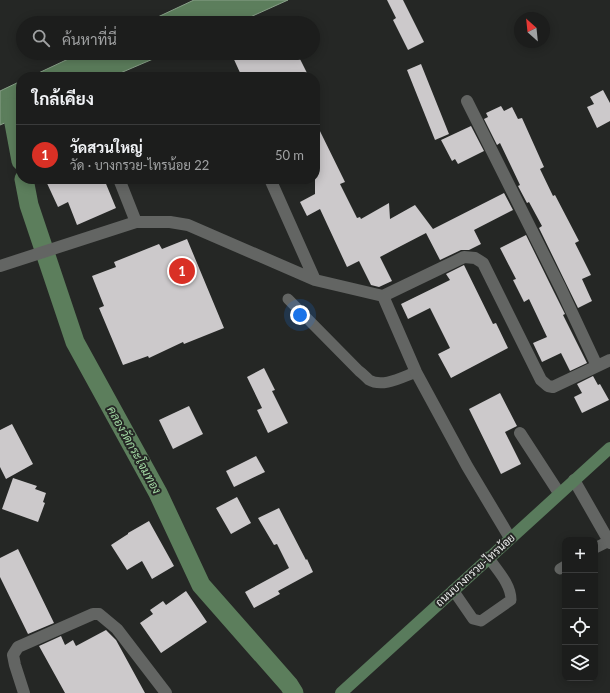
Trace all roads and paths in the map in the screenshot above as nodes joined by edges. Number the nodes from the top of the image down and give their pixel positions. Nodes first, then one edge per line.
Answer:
1 (467, 101) dead end
2 (121, 184) edge
3 (272, 184) edge
4 (136, 222) junction
5 (0, 266) edge
6 (315, 280) junction
7 (384, 296) junction
8 (288, 299) dead end
9 (610, 360) edge
10 (597, 366) junction
11 (416, 372) junction
12 (520, 433) dead end
13 (610, 448) edge
14 (574, 480) junction
15 (558, 493) junction
16 (510, 538) junction
17 (609, 542) edge
18 (598, 547) edge
19 (488, 558) junction
20 (453, 590) junction
21 (24, 693) edge
22 (166, 693) edge
23 (341, 693) edge

1 - 10 street
2 - 4 street
3 - 6 street
4 - 5 street
4 - 6 street
6 - 7 street
7 - 10 street
7 - 11 street
8 - 11 lane
9 - 10 street
11 - 16 street
12 - 15 street
13 - 14 main road, ถนนบางกรวย-ไทรน้อย
14 - 15 main road, ถนนบางกรวย-ไทรน้อย
14 - 17 street
15 - 16 main road, ถนนบางกรวย-ไทรน้อย
16 - 19 main road, ถนนบางกรวย-ไทรน้อย
17 - 18 lane
19 - 20 main road, ถนนบางกรวย-ไทรน้อย
19 - 20 lane
20 - 23 main road, ถนนบางกรวย-ไทรน้อย
21 - 22 street

